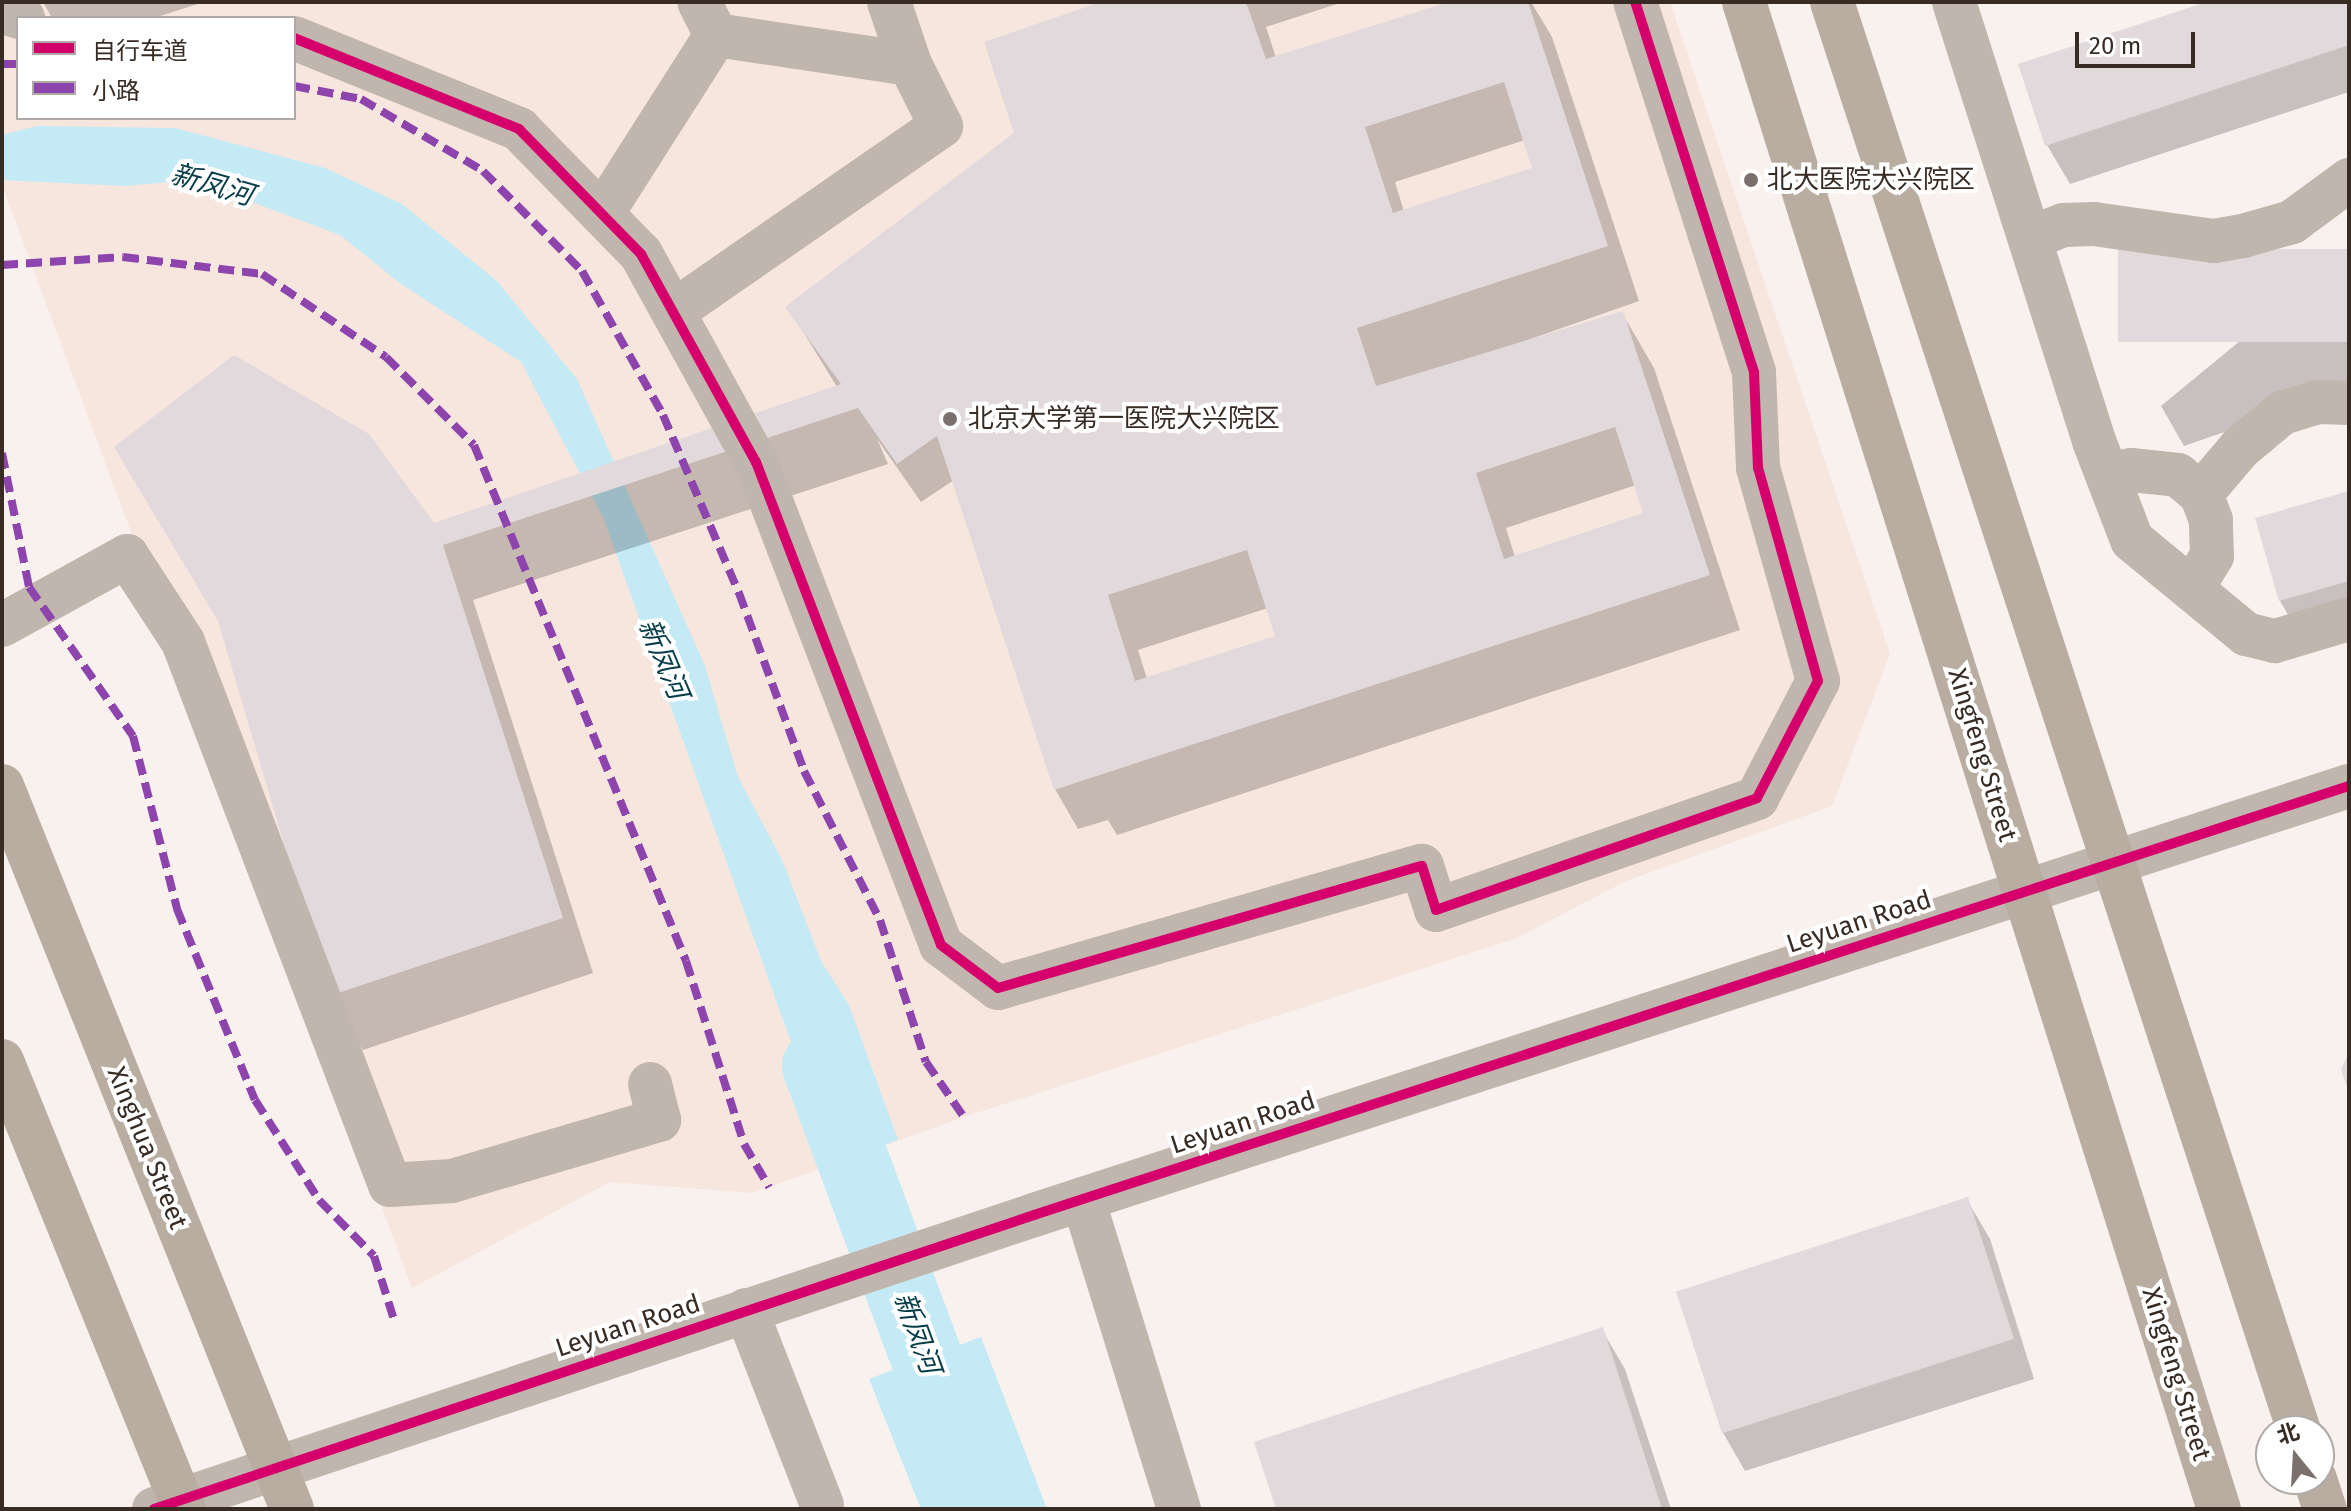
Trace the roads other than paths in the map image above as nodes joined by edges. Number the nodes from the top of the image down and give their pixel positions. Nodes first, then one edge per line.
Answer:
1 (889, 2) edge
2 (1635, 2) edge
3 (1744, 2) edge
4 (1832, 2) edge
5 (1954, 2) edge
6 (708, 19) edge
7 (296, 39) edge
8 (910, 64) junction
9 (2349, 180) edge
10 (602, 214) junction
11 (2031, 238) junction
12 (674, 311) junction
13 (2349, 403) edge
14 (2107, 474) junction
15 (2201, 494) junction
16 (2192, 589) junction
17 (2349, 619) edge
18 (2, 625) edge
19 (2, 786) edge
20 (2349, 786) edge
21 (2111, 864) junction
22 (2025, 891) junction
23 (2, 1061) edge
24 (650, 1084) dead end
25 (1083, 1199) junction
26 (746, 1310) junction
27 (2294, 1415) edge
28 (275, 1466) junction
29 (822, 1505) dead end
30 (173, 1506) edge
31 (292, 1509) edge
32 (1179, 1509) edge
33 (2219, 1509) edge

1 - 8 street
2 - 12 street
3 - 22 main road, Xingfeng Street
4 - 21 main road
5 - 11 street
6 - 8 street
6 - 10 street
7 - 10 street
8 - 12 street
9 - 11 street
10 - 12 street
11 - 14 street
13 - 15 street
14 - 15 street
14 - 16 street
15 - 16 street
16 - 17 street
18 - 24 street
19 - 28 main road, Xinghua Street
20 - 21 street, Leyuan Road
21 - 22 street, Leyuan Road
21 - 27 main road
22 - 25 street, Leyuan Road
22 - 33 main road, Xingfeng Street
23 - 30 main road
25 - 26 street, Leyuan Road
25 - 32 street
26 - 28 street, Leyuan Road
26 - 29 street
28 - 30 street, Leyuan Road
28 - 31 main road, Xinghua Street

